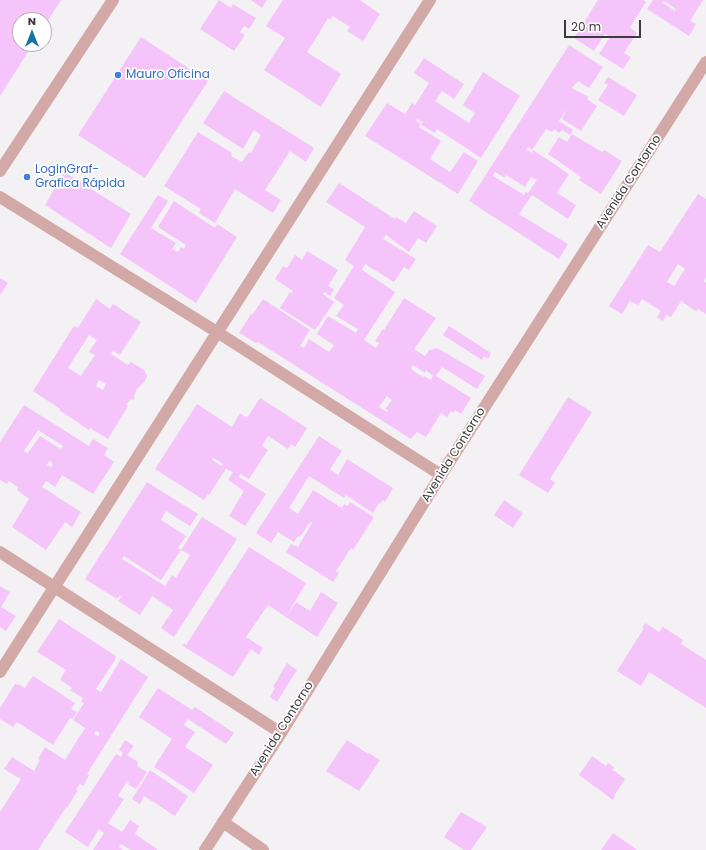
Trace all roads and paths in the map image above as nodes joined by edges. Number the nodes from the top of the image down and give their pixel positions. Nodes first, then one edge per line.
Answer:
1 (113, 0) edge
2 (430, 0) edge
3 (706, 62) edge
4 (0, 171) edge
5 (0, 198) edge
6 (217, 332) junction
7 (440, 474) junction
8 (0, 552) edge
9 (54, 587) junction
10 (0, 672) edge
11 (281, 733) junction
12 (223, 822) junction
13 (205, 850) edge
14 (263, 850) edge

1 - 4 street
2 - 6 street
3 - 7 street, Avenida Contorno
5 - 6 street
6 - 7 street
6 - 9 street
7 - 11 street, Avenida Contorno
8 - 9 street
9 - 10 street
9 - 11 street
11 - 12 street, Avenida Contorno
12 - 13 street, Avenida Contorno
12 - 14 street

